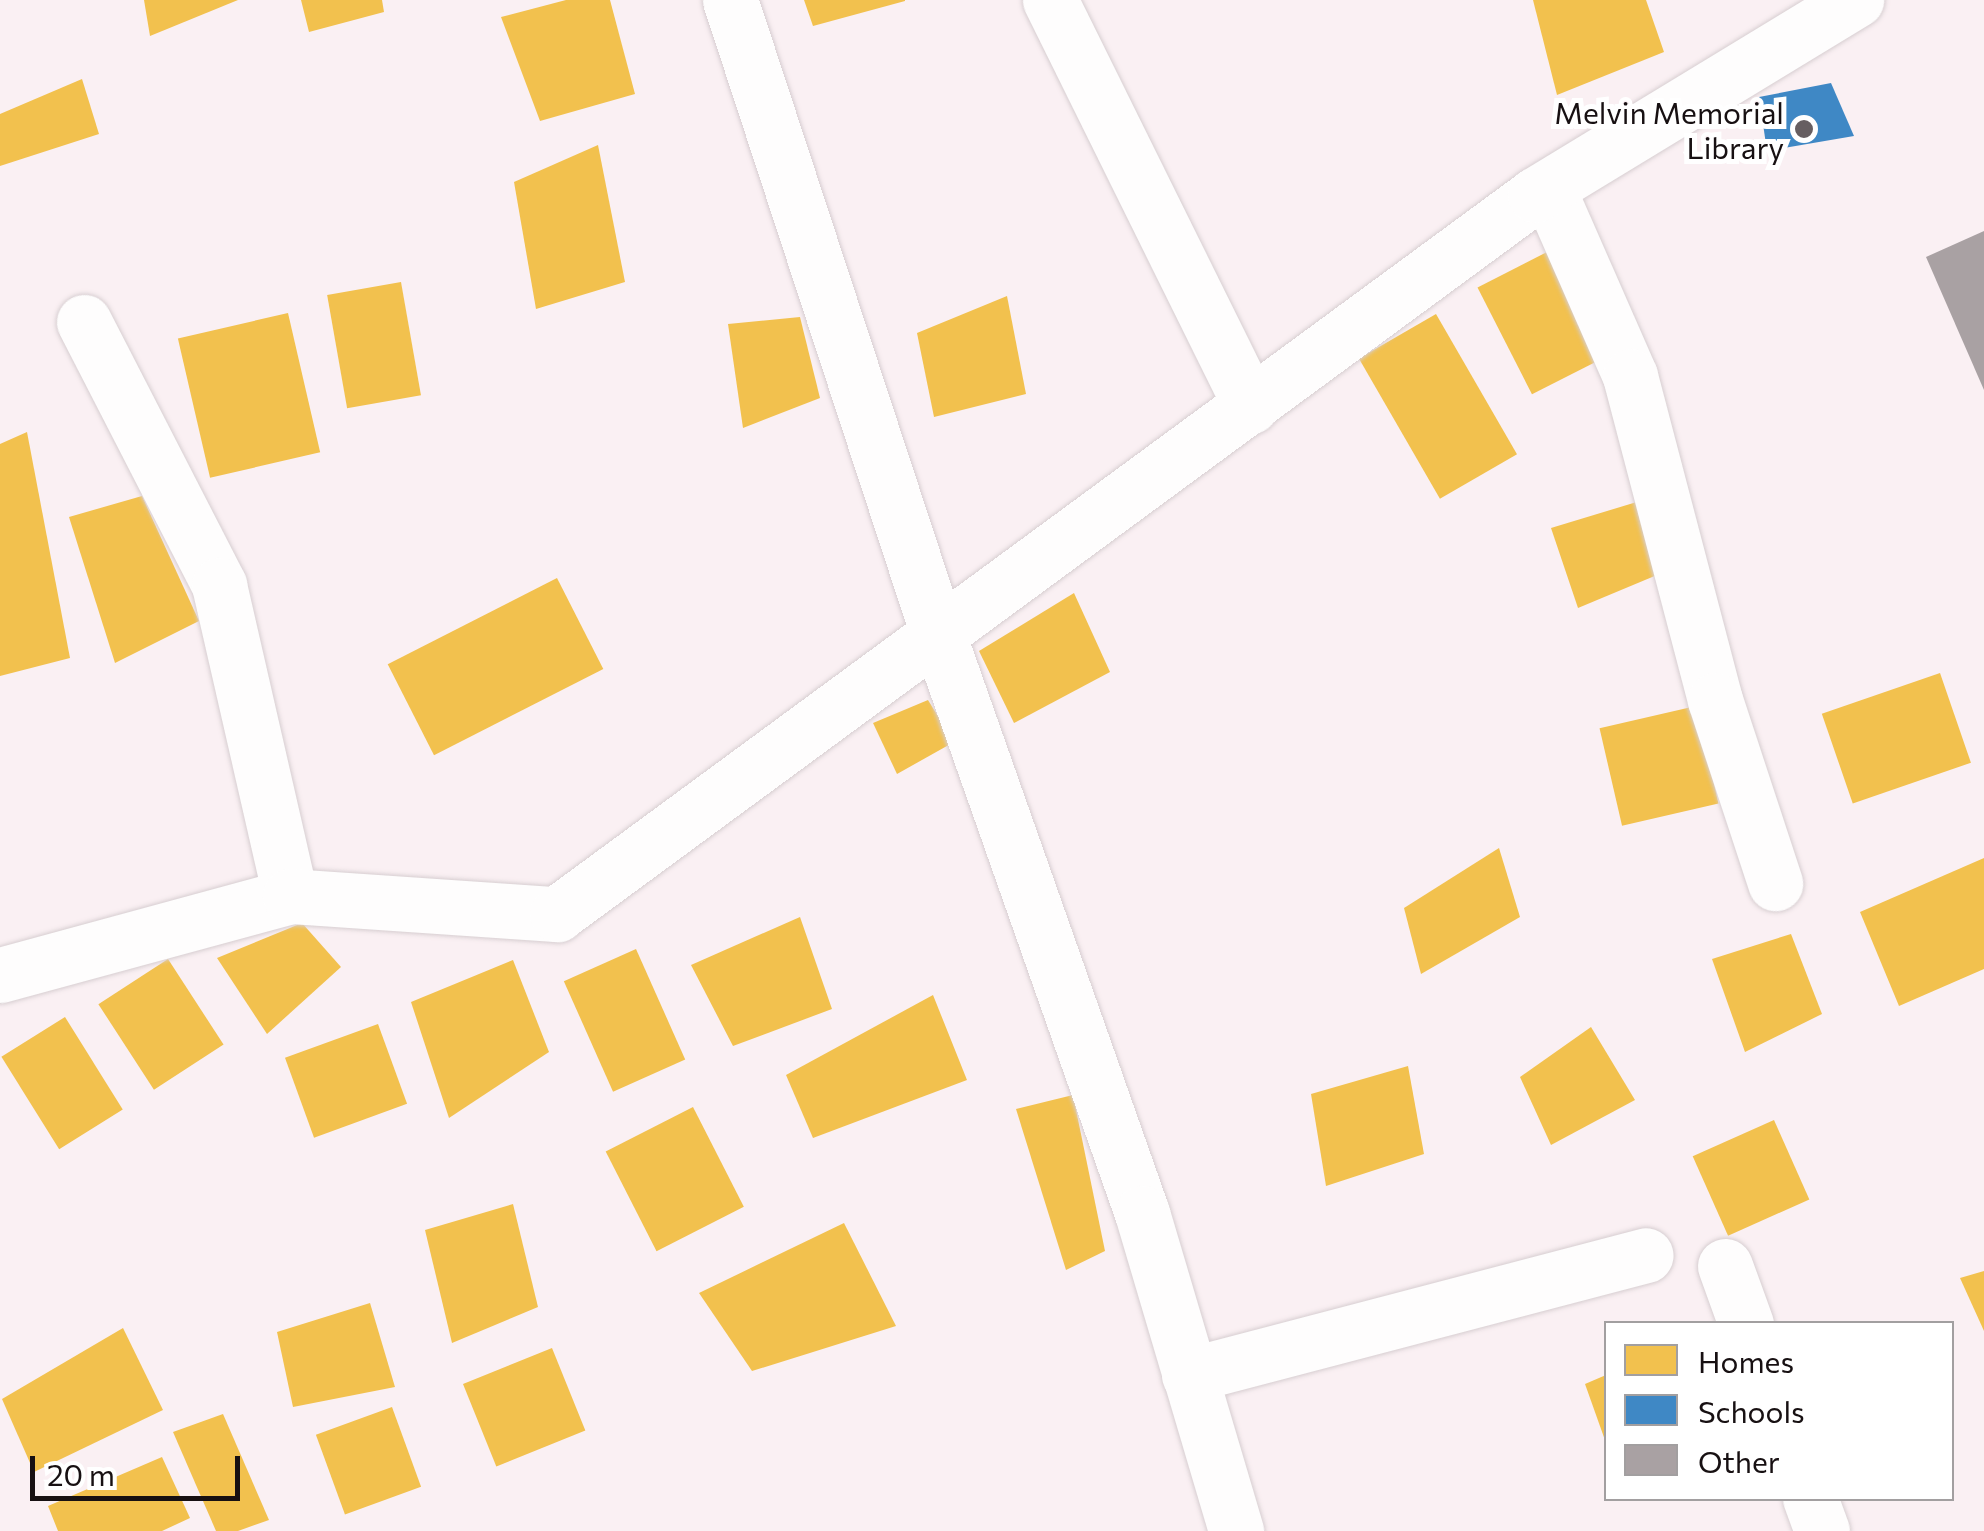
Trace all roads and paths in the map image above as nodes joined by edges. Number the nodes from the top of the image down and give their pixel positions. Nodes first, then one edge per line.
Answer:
1 (730, 0) edge
2 (1050, 0) edge
3 (1856, 0) edge
4 (1548, 190) junction
5 (84, 322) dead end
6 (1251, 406) junction
7 (938, 637) junction
8 (1775, 883) dead end
9 (290, 896) junction
10 (0, 975) edge
11 (1646, 1255) dead end
12 (1725, 1266) dead end
13 (1745, 1321) edge
14 (1190, 1375) junction
15 (1811, 1501) edge
16 (1236, 1531) edge
17 (1822, 1531) edge

1 - 7 street
2 - 6 street
3 - 4 street
4 - 6 street
4 - 8 street
5 - 9 street
6 - 7 street
7 - 9 street
7 - 14 street
9 - 10 street
11 - 14 street
12 - 13 street
14 - 16 street
15 - 17 street

